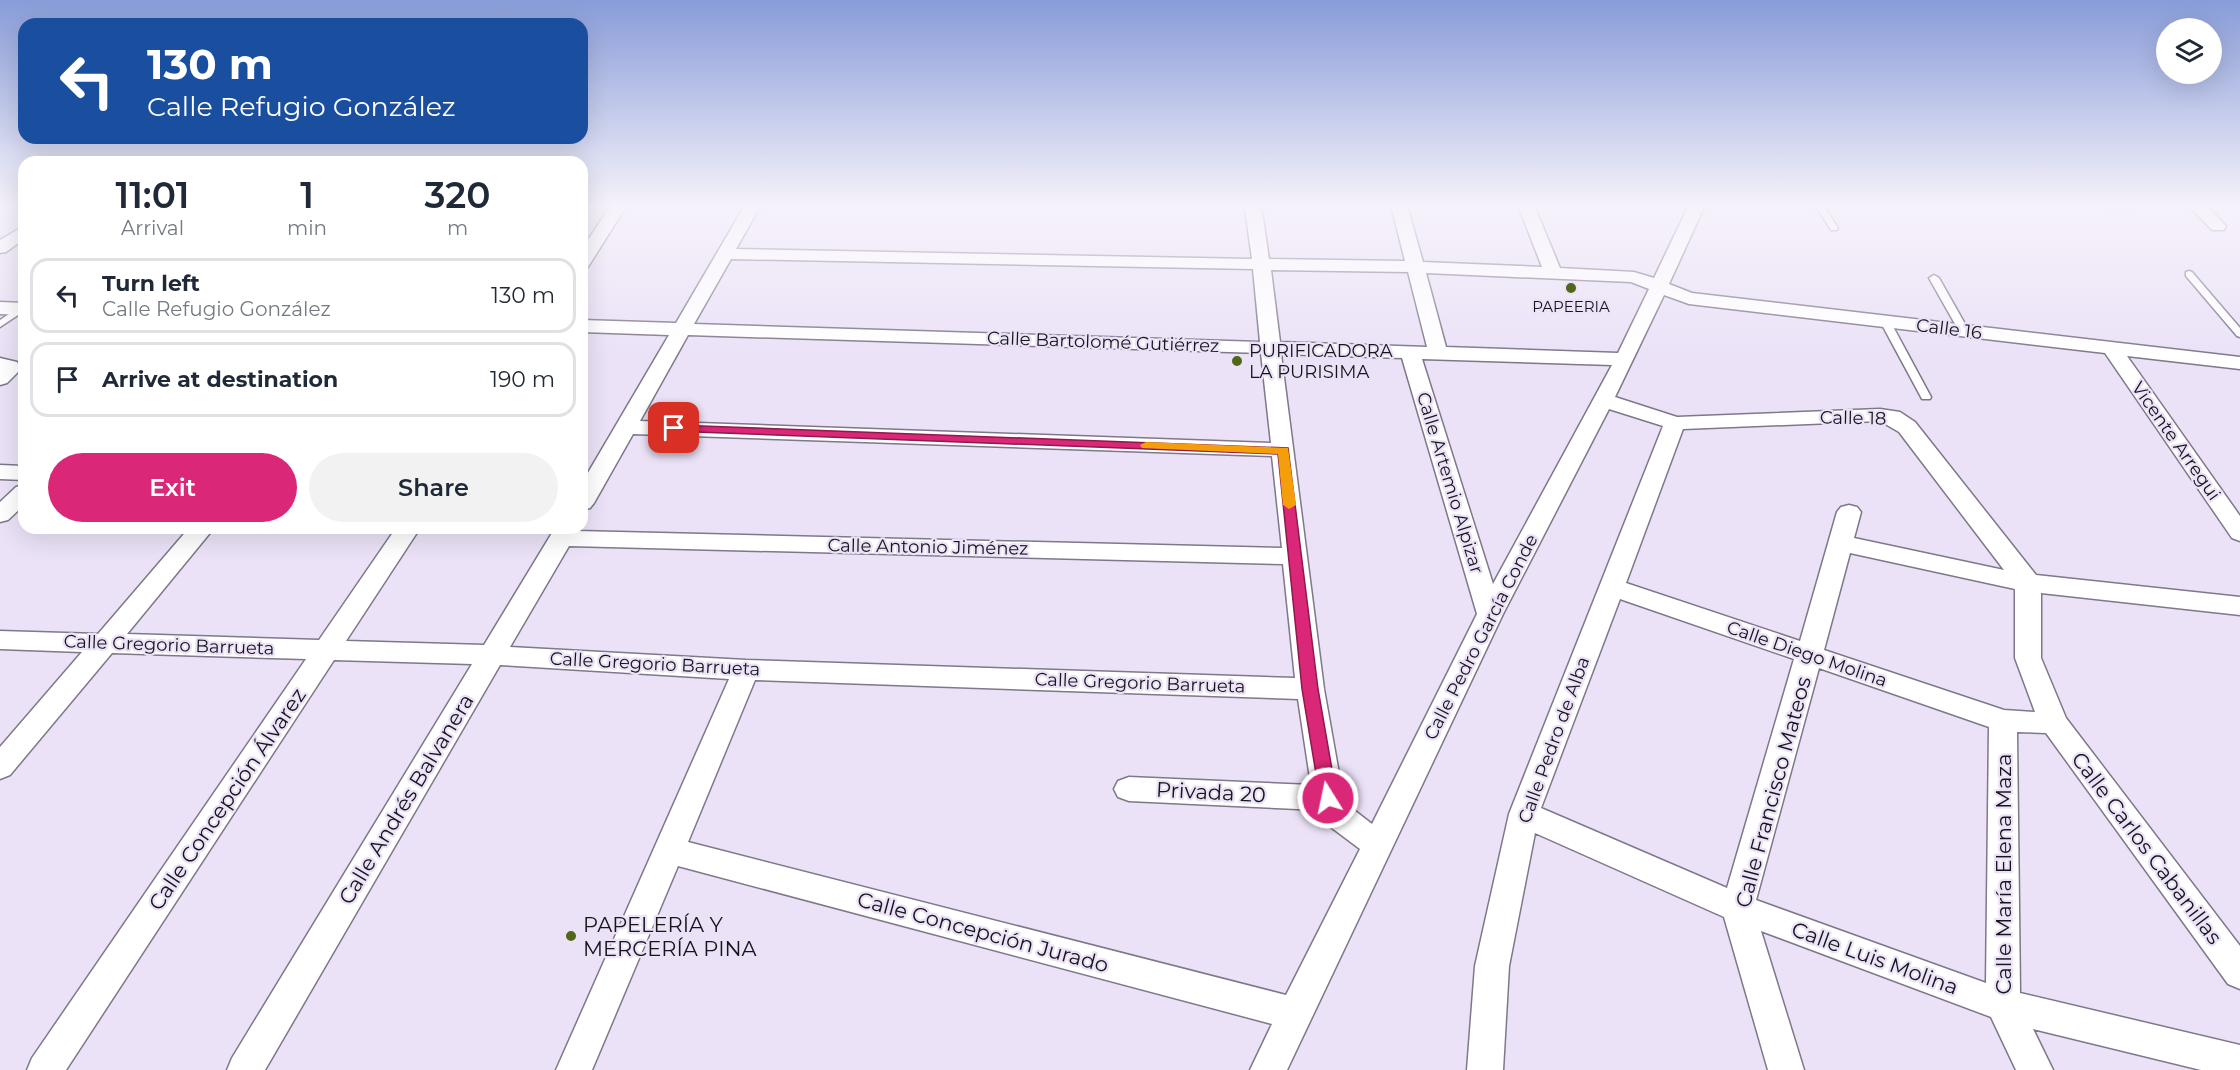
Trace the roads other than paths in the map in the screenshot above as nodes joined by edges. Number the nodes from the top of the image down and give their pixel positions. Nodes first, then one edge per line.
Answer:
1 (725, 255) joint
2 (1260, 255) edge
3 (1413, 255) edge
4 (1546, 255) edge
5 (1675, 255) edge
6 (1261, 263) junction
7 (1416, 267) junction
8 (1553, 273) junction
9 (2189, 274) dead end
10 (1934, 278) dead end
11 (1660, 287) junction
12 (0, 308) edge
13 (18, 309) edge
14 (18, 312) edge
15 (1885, 321) junction
16 (0, 324) edge
17 (588, 326) edge
18 (683, 329) junction
19 (1964, 331) junction
20 (2240, 334) edge
21 (1271, 348) junction
22 (2112, 349) junction
23 (1410, 352) junction
24 (1438, 353) junction
25 (1625, 359) junction
26 (2240, 363) edge
27 (1926, 397) dead end
28 (1604, 400) junction
29 (1675, 423) junction
30 (627, 427) junction
31 (1284, 450) junction
32 (0, 472) edge
33 (18, 472) edge
34 (588, 493) edge
35 (18, 498) edge
36 (1849, 512) dead end
37 (0, 515) edge
38 (2240, 532) edge
39 (197, 534) edge
40 (404, 534) edge
41 (564, 534) edge
42 (588, 534) edge
43 (1840, 543) junction
44 (1295, 556) junction
45 (2028, 583) junction
46 (1612, 587) junction
47 (2240, 606) edge
48 (1490, 614) junction
49 (0, 640) edge
50 (104, 642) junction
51 (326, 651) junction
52 (491, 655) junction
53 (1809, 655) junction
54 (746, 670) junction
55 (1310, 689) junction
56 (2003, 721) junction
57 (2054, 723) junction
58 (0, 767) edge
59 (1129, 789) dead end
60 (1328, 798) junction
61 (1524, 814) junction
62 (1378, 845) junction
63 (668, 849) junction
64 (1738, 908) junction
65 (2240, 973) edge
66 (2003, 1005) junction
67 (1297, 1014) junction
68 (2240, 1062) edge
69 (45, 1070) edge
70 (245, 1070) edge
71 (574, 1070) edge
72 (1268, 1070) edge
73 (1485, 1070) edge
74 (1786, 1070) edge
75 (2035, 1070) edge

1 - 6 street, Calle 16
1 - 18 street
2 - 6 street
3 - 7 street
4 - 8 street
5 - 11 street, Calle Pedro García Conde
6 - 7 street, Calle 16
6 - 21 street
7 - 8 street, Calle 16
7 - 24 street
8 - 11 street, Calle 16
9 - 20 lane
10 - 19 lane
11 - 15 street, Calle 16
11 - 25 street, Calle Pedro García Conde
12 - 13 street
14 - 16 lane
15 - 19 street, Calle 16
15 - 27 lane
17 - 18 street, Calle Bartolomé Gutiérrez
18 - 21 street, Calle Bartolomé Gutiérrez
18 - 30 street
19 - 22 street, Calle 16
21 - 23 street, Calle Bartolomé Gutiérrez
21 - 31 street
22 - 26 street, Calle 16
22 - 38 street, Vicente Arregui
23 - 24 street, Calle Bartolomé Gutiérrez
23 - 48 street, Calle Artemio Alpizar
24 - 25 street, Calle Bartolomé Gutiérrez
25 - 28 street, Calle Pedro García Conde
28 - 29 street, Calle 18
28 - 48 street, Calle Pedro García Conde
29 - 45 street, Calle 18
29 - 46 street, Calle Pedro de Alba
30 - 31 street
30 - 34 street
31 - 44 street
32 - 33 street
35 - 37 street
36 - 43 street, Calle Francisco Mateos
39 - 50 street
40 - 51 street, Calle Concepción Álvarez
41 - 52 street, Calle Andrés Balvanera
42 - 44 street, Calle Antonio Jiménez
43 - 45 street
43 - 53 street, Calle Francisco Mateos
44 - 55 street
45 - 47 street
45 - 57 street
46 - 53 street, Calle Diego Molina
46 - 61 street, Calle Pedro de Alba
48 - 62 street, Calle Pedro García Conde
49 - 50 street, Calle Gregorio Barrueta
50 - 51 street, Calle Gregorio Barrueta
50 - 58 street
51 - 52 street, Calle Gregorio Barrueta
51 - 69 street, Calle Concepción Álvarez
52 - 54 street, Calle Gregorio Barrueta
52 - 70 street, Calle Andrés Balvanera
53 - 56 street, Calle Diego Molina
53 - 64 street, Calle Francisco Mateos
54 - 55 street, Calle Gregorio Barrueta
54 - 63 street
55 - 60 street
56 - 57 street
56 - 66 street, Calle María Elena Maza
57 - 65 street, Calle Carlos Cabanillas
59 - 60 street, Privada 20
60 - 62 street
61 - 64 street, Calle Luis Molina
61 - 73 street, Calle Pedro de Alba
62 - 67 street, Calle Pedro García Conde
63 - 67 street, Calle Concepción Jurado
63 - 71 street
64 - 66 street, Calle Luis Molina
64 - 74 street, Calle Francisco Mateos
66 - 68 street, Calle Luis Molina
66 - 75 street, Calle María Elena Maza
67 - 72 street, Calle Pedro García Conde

